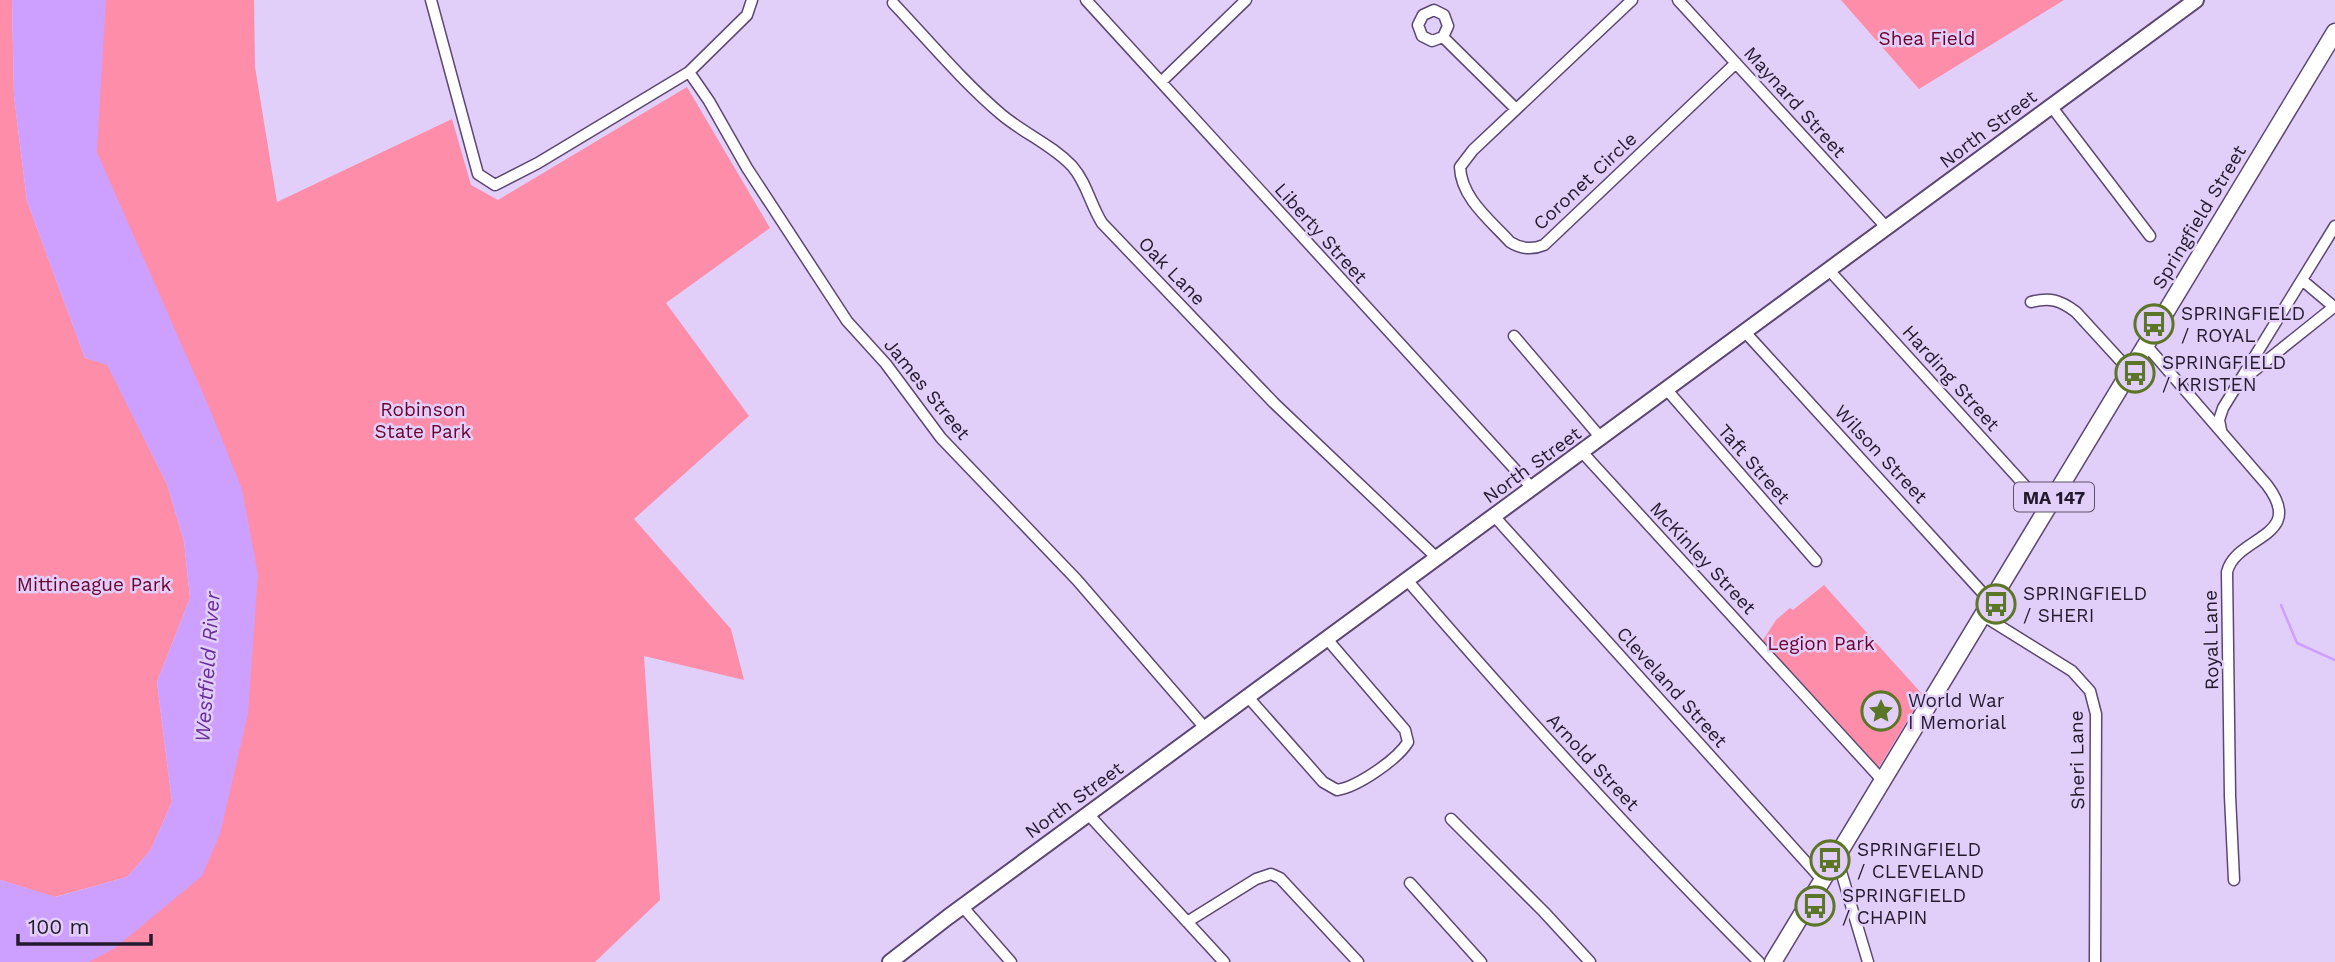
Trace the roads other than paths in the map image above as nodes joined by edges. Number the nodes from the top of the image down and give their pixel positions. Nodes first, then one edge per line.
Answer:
1 (431, 0) edge
2 (752, 0) edge
3 (1086, 0) edge
4 (1246, 0) edge
5 (1632, 0) edge
6 (1678, 0) edge
7 (2196, 0) edge
8 (893, 4) dead end
9 (2335, 32) edge
10 (1443, 37) dead end
11 (1735, 63) junction
12 (689, 72) junction
13 (1161, 82) junction
14 (2051, 106) junction
15 (1516, 109) junction
16 (2335, 226) edge
17 (1887, 228) junction
18 (2150, 236) dead end
19 (1829, 270) junction
20 (2302, 280) junction
21 (2031, 302) dead end
22 (2334, 306) edge
23 (1745, 332) junction
24 (1514, 336) dead end
25 (2146, 345) junction
26 (2130, 371) junction
27 (2239, 383) junction
28 (1667, 390) junction
29 (2223, 433) junction
30 (1601, 438) junction
31 (1582, 452) junction
32 (1532, 488) junction
33 (2047, 510) junction
34 (1494, 516) junction
35 (1437, 558) junction
36 (1816, 561) dead end
37 (1407, 580) junction
38 (1986, 608) junction
39 (1327, 639) junction
40 (1248, 696) junction
41 (1205, 728) junction
42 (1884, 781) junction
43 (1088, 814) junction
44 (1451, 819) dead end
45 (1837, 858) junction
46 (2234, 880) dead end
47 (1823, 881) junction
48 (1410, 883) dead end
49 (962, 906) junction
50 (1187, 922) junction
51 (890, 962) edge
52 (1011, 962) edge
53 (1224, 962) edge
54 (1358, 962) edge
55 (1481, 962) edge
56 (1590, 962) edge
57 (1759, 962) edge
58 (1773, 962) edge
59 (1868, 962) edge
60 (2095, 962) edge

1 - 12 street
2 - 12 street
3 - 13 street, Liberty Street
4 - 13 street
5 - 15 street, Coronet Circle
6 - 11 street, Maynard Street
7 - 14 main road, North Street
8 - 35 street, Oak Lane
9 - 25 main road, Springfield Street / MA 147
10 - 15 street
11 - 15 street, Coronet Circle
11 - 17 street, Maynard Street
12 - 41 street, James Street
13 - 32 street, Liberty Street
14 - 17 main road, North Street
14 - 18 street
16 - 20 street
17 - 19 main road, North Street
19 - 23 main road, North Street
19 - 33 street, Harding Street
20 - 22 street
20 - 27 street
21 - 26 street
22 - 27 street
23 - 28 main road, North Street
23 - 38 street, Wilson Street
24 - 30 street
25 - 26 main road, Springfield Street / MA 147
25 - 29 street, Royal Lane
26 - 33 main road, Springfield Street / MA 147
27 - 29 street
28 - 30 main road, North Street
28 - 36 street, Taft Street
29 - 46 street, Royal Lane
30 - 31 main road, North Street
31 - 32 main road, North Street
31 - 42 street, McKinley Street
32 - 34 main road, North Street
33 - 38 main road, Springfield Street / MA 147
34 - 35 main road, North Street
34 - 47 street, Cleveland Street
35 - 37 main road, North Street
37 - 39 main road, North Street
37 - 57 street, Arnold Street
38 - 42 main road, Springfield Street / MA 147
38 - 60 street, Sheri Lane
39 - 40 main road, North Street
39 - 40 street
40 - 41 main road, North Street
41 - 43 main road, North Street
42 - 45 main road, Springfield Street / MA 147
43 - 49 main road, North Street
43 - 50 street
44 - 56 street
45 - 47 main road, Springfield Street / MA 147
45 - 59 street
47 - 58 main road, Springfield Street / MA 147
48 - 55 street
49 - 51 main road, North Street
49 - 52 street
50 - 53 street
50 - 54 street

